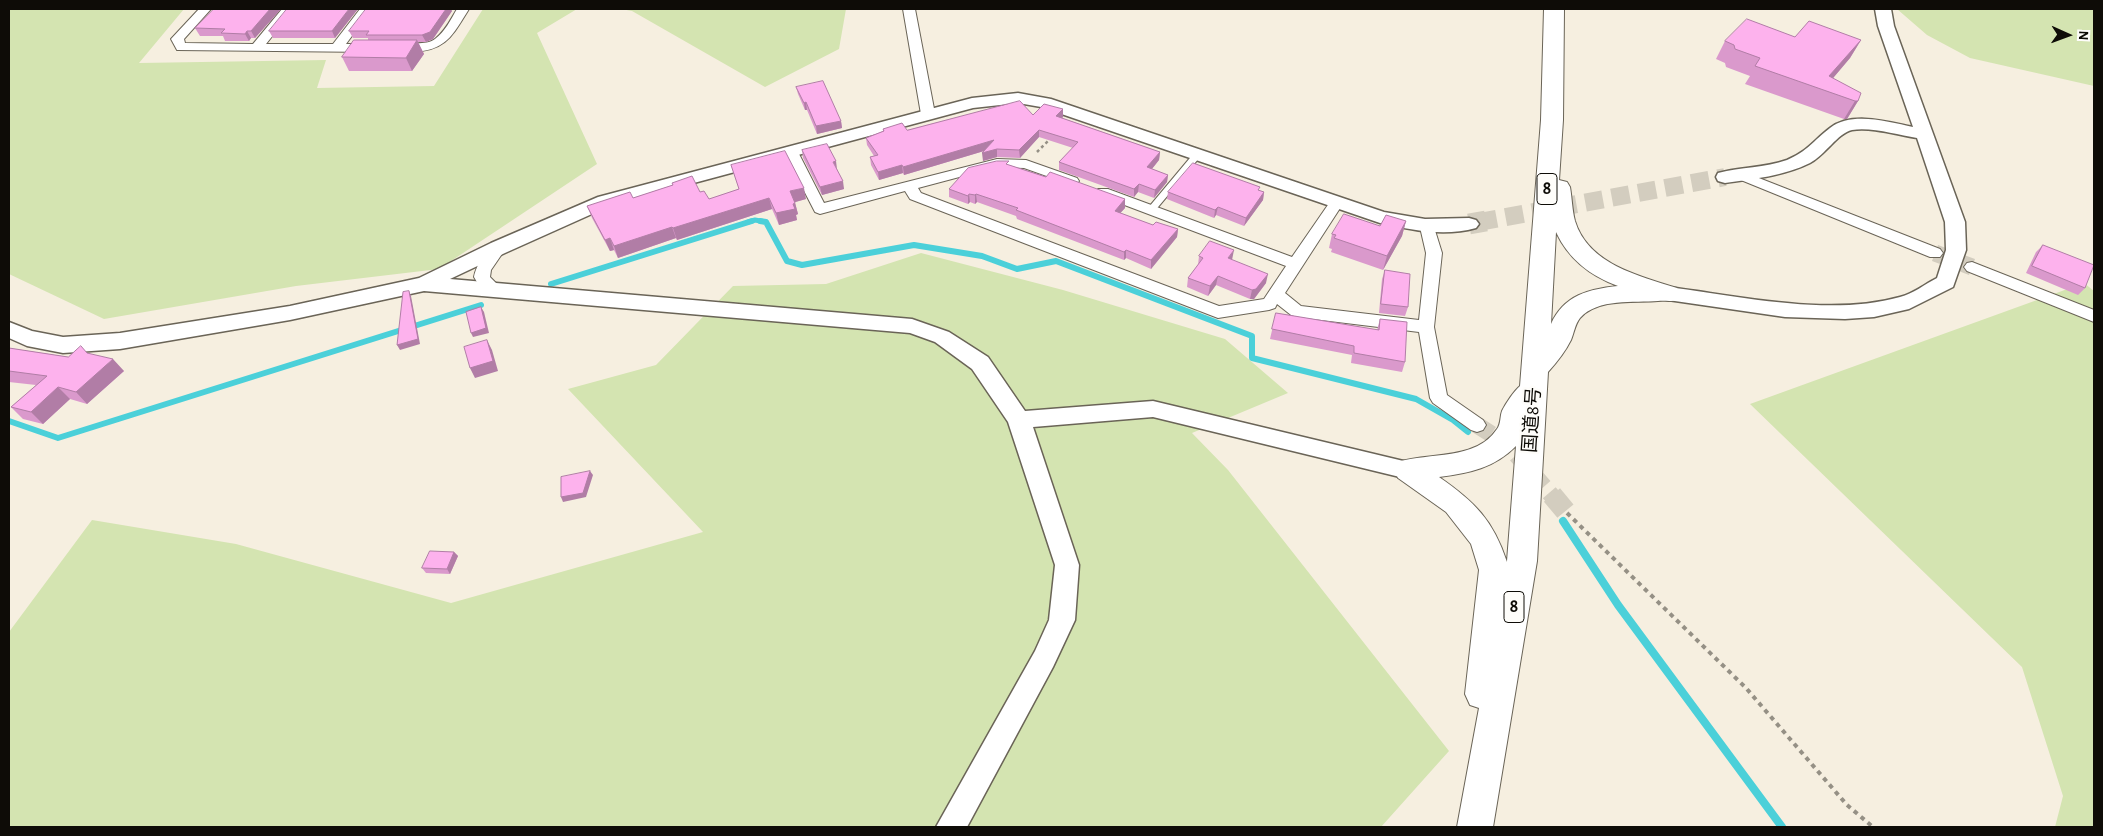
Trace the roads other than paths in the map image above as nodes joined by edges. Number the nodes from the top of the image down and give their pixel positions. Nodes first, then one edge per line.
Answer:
1 (205, 9) edge
2 (288, 9) edge
3 (366, 9) edge
4 (463, 9) edge
5 (909, 9) edge
6 (1554, 9) edge
7 (1883, 9) edge
8 (256, 47) junction
9 (336, 48) junction
10 (928, 114) junction
11 (1552, 120) junction
12 (1923, 134) junction
13 (791, 152) junction
14 (1197, 154) junction
15 (1733, 176) joint
16 (910, 186) junction
17 (1337, 202) junction
18 (1151, 210) junction
19 (1469, 224) tunnel mouth
20 (1428, 226) junction
21 (498, 248) junction
22 (1935, 253) tunnel mouth
23 (1296, 264) junction
24 (1972, 267) tunnel mouth
25 (424, 284) junction
26 (497, 292) junction
27 (1276, 294) junction
28 (1668, 294) junction
29 (2094, 316) edge
30 (1426, 327) junction
31 (9, 329) edge
32 (1535, 377) junction
33 (1019, 420) junction
34 (1477, 425) tunnel mouth
35 (1408, 470) junction
36 (951, 827) edge
37 (1470, 827) edge
38 (1475, 827) edge

1 - 8 street
2 - 8 street
3 - 9 street
4 - 9 street
5 - 10 street
6 - 11 highway, 国道8号 / 8
7 - 12 street
8 - 9 street
10 - 13 street
10 - 14 street
11 - 28 highway
11 - 32 highway, 国道8号 / 8
12 - 15 street
12 - 28 street
13 - 16 street
13 - 21 street
14 - 17 street
14 - 18 lane
15 - 22 street
16 - 18 street
16 - 27 street
17 - 20 street
17 - 23 street
18 - 23 street
19 - 20 street
20 - 30 street
21 - 25 street
21 - 26 street
23 - 27 street
24 - 29 street
25 - 26 street
25 - 31 street
26 - 33 street
27 - 30 street
28 - 32 highway
30 - 34 street
32 - 35 highway
32 - 38 highway, 国道8号 / 8
33 - 35 street
33 - 36 street
35 - 37 highway

